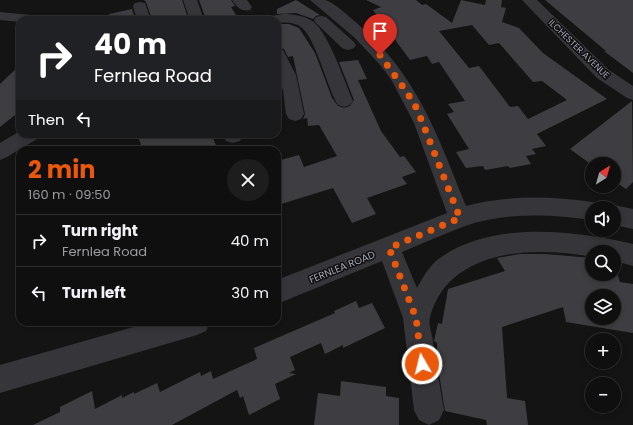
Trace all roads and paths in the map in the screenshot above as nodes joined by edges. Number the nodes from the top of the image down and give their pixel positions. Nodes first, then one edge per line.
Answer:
1 (190, 0) edge
2 (317, 0) edge
3 (529, 0) edge
4 (0, 16) edge
5 (16, 16) edge
6 (196, 16) edge
7 (281, 18) edge
8 (322, 20) junction
9 (348, 45) dead end
10 (281, 63) edge
11 (633, 94) edge
12 (344, 101) dead end
13 (295, 114) dead end
14 (23, 138) edge
15 (0, 152) edge
16 (585, 210) edge
17 (621, 216) edge
18 (460, 218) junction
19 (633, 219) edge
20 (389, 248) junction
21 (633, 255) edge
22 (281, 290) edge
23 (416, 318) junction
24 (184, 326) edge
25 (0, 379) edge
26 (429, 410) dead end

1 - 6 street
2 - 8 street
3 - 11 street, ILCHESTER AVENUE
4 - 5 street
7 - 8 street
8 - 9 street
8 - 12 street
8 - 18 street
10 - 13 street
14 - 15 street
16 - 18 street, FERNLEA ROAD
17 - 19 street
18 - 20 street, FERNLEA ROAD
20 - 22 street, FERNLEA ROAD
20 - 23 street
21 - 23 street
23 - 26 street
24 - 25 street

